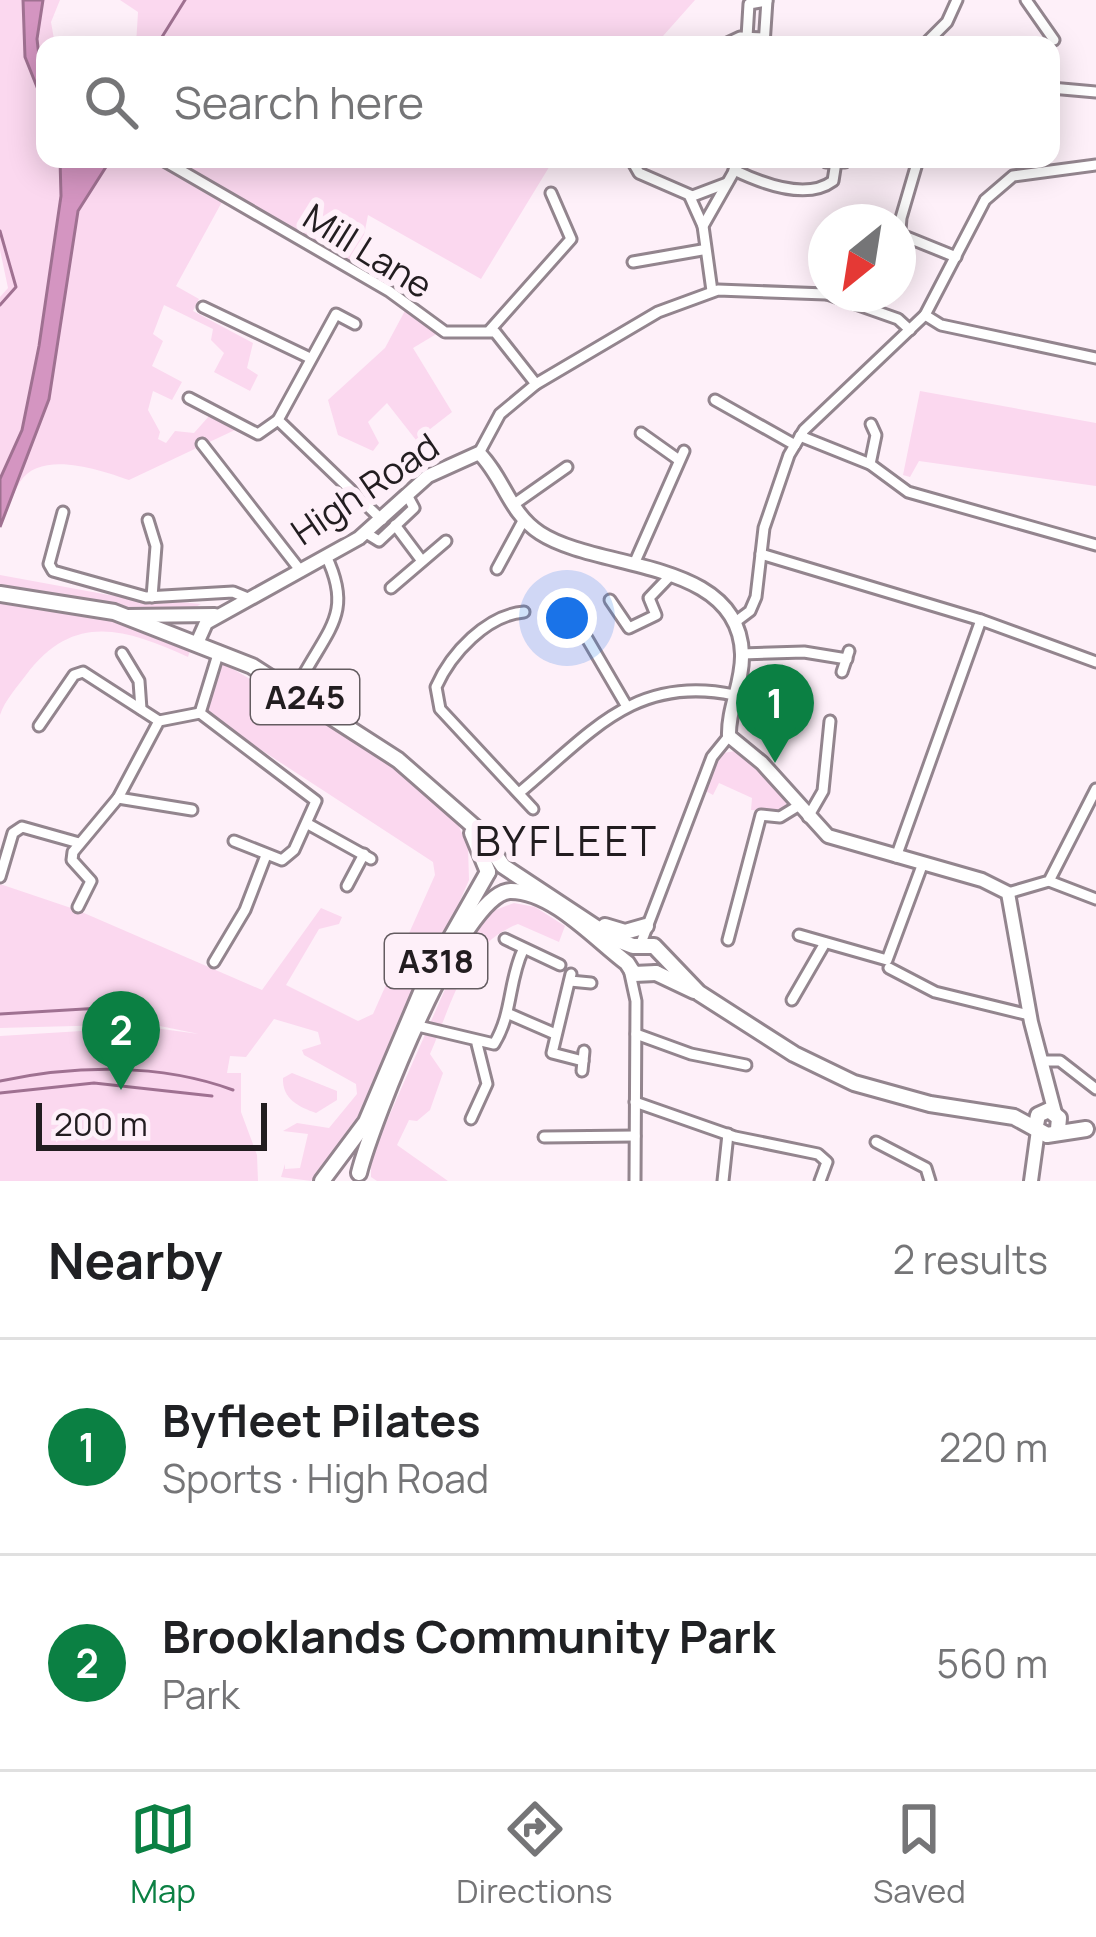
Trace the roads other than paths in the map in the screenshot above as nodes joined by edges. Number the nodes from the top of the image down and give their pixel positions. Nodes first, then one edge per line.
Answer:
1 (957, 0) edge
2 (1026, 0) edge
3 (767, 1) edge
4 (936, 35) edge
5 (747, 36) edge
6 (764, 36) edge
7 (1051, 36) edge
8 (1060, 89) edge
9 (1096, 92) edge
10 (1096, 165) edge
11 (177, 168) edge
12 (636, 168) edge
13 (835, 168) edge
14 (913, 168) edge
15 (1012, 168) edge
16 (734, 170) joint
17 (1012, 176) junction
18 (727, 183) junction
19 (551, 193) dead end
20 (692, 196) junction
21 (904, 204) edge
22 (703, 226) junction
23 (916, 241) edge
24 (702, 250) junction
25 (956, 257) junction
26 (652, 259) junction
27 (633, 262) dead end
28 (655, 272) dead end
29 (712, 291) junction
30 (808, 294) edge
31 (202, 307) dead end
32 (876, 312) edge
33 (925, 315) junction
34 (355, 324) dead end
35 (910, 329) junction
36 (490, 330) junction
37 (310, 358) junction
38 (1096, 358) edge
39 (536, 384) junction
40 (189, 398) dead end
41 (715, 400) dead end
42 (278, 420) junction
43 (871, 424) dead end
44 (641, 433) dead end
45 (798, 440) junction
46 (202, 443) dead end
47 (479, 453) junction
48 (870, 464) junction
49 (567, 467) dead end
50 (512, 506) junction
51 (64, 512) dead end
52 (148, 520) dead end
53 (524, 521) junction
54 (388, 523) junction
55 (446, 541) dead end
56 (1096, 545) edge
57 (761, 554) junction
58 (326, 556) junction
59 (422, 561) junction
60 (634, 564) junction
61 (497, 569) dead end
62 (300, 570) junction
63 (671, 575) junction
64 (391, 588) dead end
65 (0, 594) edge
66 (152, 597) junction
67 (573, 598) dead end
68 (251, 599) junction
69 (610, 600) dead end
70 (524, 612) dead end
71 (220, 614) junction
72 (127, 616) junction
73 (981, 620) junction
74 (734, 623) junction
75 (198, 641) junction
76 (219, 651) junction
77 (122, 653) dead end
78 (742, 654) junction
79 (1096, 662) edge
80 (842, 672) dead end
81 (304, 674) dead end
82 (734, 695) junction
83 (626, 705) junction
84 (142, 709) junction
85 (200, 713) junction
86 (159, 721) junction
87 (39, 726) dead end
88 (826, 729) dead end
89 (729, 736) junction
90 (1096, 789) edge
91 (519, 793) junction
92 (118, 798) junction
93 (798, 806) junction
94 (533, 809) dead end
95 (192, 810) dead end
96 (808, 817) junction
97 (308, 824) junction
98 (234, 841) dead end
99 (79, 843) junction
100 (896, 857) junction
101 (265, 858) junction
102 (923, 863) junction
103 (497, 872) junction
104 (0, 877) edge
105 (1049, 881) junction
106 (347, 886) dead end
107 (503, 891) junction
108 (1008, 893) junction
109 (1096, 899) edge
110 (78, 907) dead end
111 (589, 919) junction
112 (649, 920) junction
113 (799, 935) dead end
114 (505, 939) dead end
115 (728, 940) dead end
116 (824, 943) junction
117 (648, 948) junction
118 (524, 950) junction
119 (214, 962) dead end
120 (560, 965) dead end
121 (628, 966) junction
122 (890, 968) dead end
123 (651, 975) junction
124 (591, 983) dead end
125 (699, 993) junction
126 (636, 1000) junction
127 (792, 1000) dead end
128 (509, 1014) junction
129 (1030, 1016) junction
130 (418, 1026) junction
131 (553, 1033) junction
132 (636, 1034) junction
133 (477, 1044) junction
134 (1044, 1060) junction
135 (583, 1061) dead end
136 (746, 1065) dead end
137 (1096, 1089) edge
138 (635, 1102) junction
139 (471, 1119) dead end
140 (1047, 1122) junction
141 (1091, 1131) edge
142 (728, 1134) junction
143 (635, 1136) junction
144 (544, 1137) dead end
145 (876, 1142) dead end
146 (335, 1169) junction
147 (362, 1177) edge
148 (322, 1181) edge
149 (635, 1181) edge
150 (722, 1181) edge
151 (820, 1181) edge
152 (930, 1181) edge
153 (1030, 1181) edge

1 - 4 street
2 - 7 street
3 - 5 street
3 - 6 street
8 - 9 street
10 - 17 street
11 - 36 street, Mill Lane
12 - 20 street
13 - 16 street
14 - 21 street
15 - 17 street
16 - 18 street
17 - 25 street
18 - 20 street
18 - 22 street
19 - 36 street
20 - 22 street
22 - 24 street
23 - 25 street
24 - 26 street
24 - 29 street
25 - 33 street
26 - 27 street
26 - 28 street
29 - 30 street
29 - 39 street
31 - 37 street
32 - 35 street
33 - 35 street
33 - 38 street
34 - 37 street
35 - 45 street
36 - 39 street
37 - 42 street
39 - 47 street
40 - 42 street
41 - 45 street
42 - 54 street
43 - 48 street
44 - 60 street
45 - 48 street
45 - 57 street
46 - 62 street
47 - 50 street, High Road
47 - 54 street, High Road
48 - 56 street
49 - 50 street
50 - 53 street, High Road
51 - 66 street
52 - 66 street
53 - 60 street, High Road
53 - 61 street
54 - 58 street, High Road
54 - 59 street
55 - 59 street
57 - 73 street
57 - 74 street
58 - 62 street, High Road
58 - 81 street
59 - 64 street
60 - 63 street, High Road
62 - 68 street, High Road
63 - 69 street
63 - 74 street, High Road
65 - 72 main road, A245
66 - 68 street
67 - 83 street
68 - 71 street, High Road
70 - 91 street
71 - 72 street, High Road
71 - 75 street, High Road
72 - 75 main road, A245
73 - 79 street
73 - 100 street
74 - 78 street
75 - 76 main road, A245
76 - 85 street
76 - 103 main road, A245
77 - 84 street
78 - 80 street
78 - 82 street
82 - 83 street
82 - 89 street
83 - 91 street
84 - 86 street
84 - 87 street
85 - 86 street
85 - 97 street
86 - 92 street
88 - 96 street
89 - 93 street
89 - 112 street
90 - 105 street
91 - 94 street
92 - 95 street
92 - 99 street
93 - 96 street
93 - 115 street
96 - 100 street
97 - 101 street
97 - 106 street
98 - 101 street
99 - 104 street
99 - 110 street
100 - 102 street
101 - 119 street
102 - 108 street
102 - 116 street
103 - 107 main road, A245
103 - 107 main road
103 - 111 main road, A245
103 - 146 main road, A318
105 - 108 street
105 - 109 street
107 - 121 main road, A245
107 - 130 main road, A318
108 - 129 street
111 - 112 main road, A245
111 - 117 main road, A245
112 - 117 street
113 - 116 street
114 - 118 street
116 - 127 street
117 - 121 main road
117 - 123 main road
117 - 125 main road, A245
118 - 120 street
118 - 128 street
121 - 123 main road, A245
121 - 126 street
122 - 129 street
123 - 125 main road, A245
123 - 126 street
124 - 131 street
125 - 140 main road, A245
126 - 132 street
128 - 131 street
128 - 133 street
129 - 134 street
130 - 133 street
130 - 147 main road, A318
131 - 135 street
132 - 136 street
132 - 138 street
133 - 139 street
134 - 137 street
134 - 140 street
138 - 142 street
138 - 143 street
140 - 141 main road, A245
140 - 153 street
142 - 150 street
142 - 151 street
143 - 144 street
143 - 149 street
145 - 152 street
146 - 147 main road, A318
146 - 148 main road, A318

